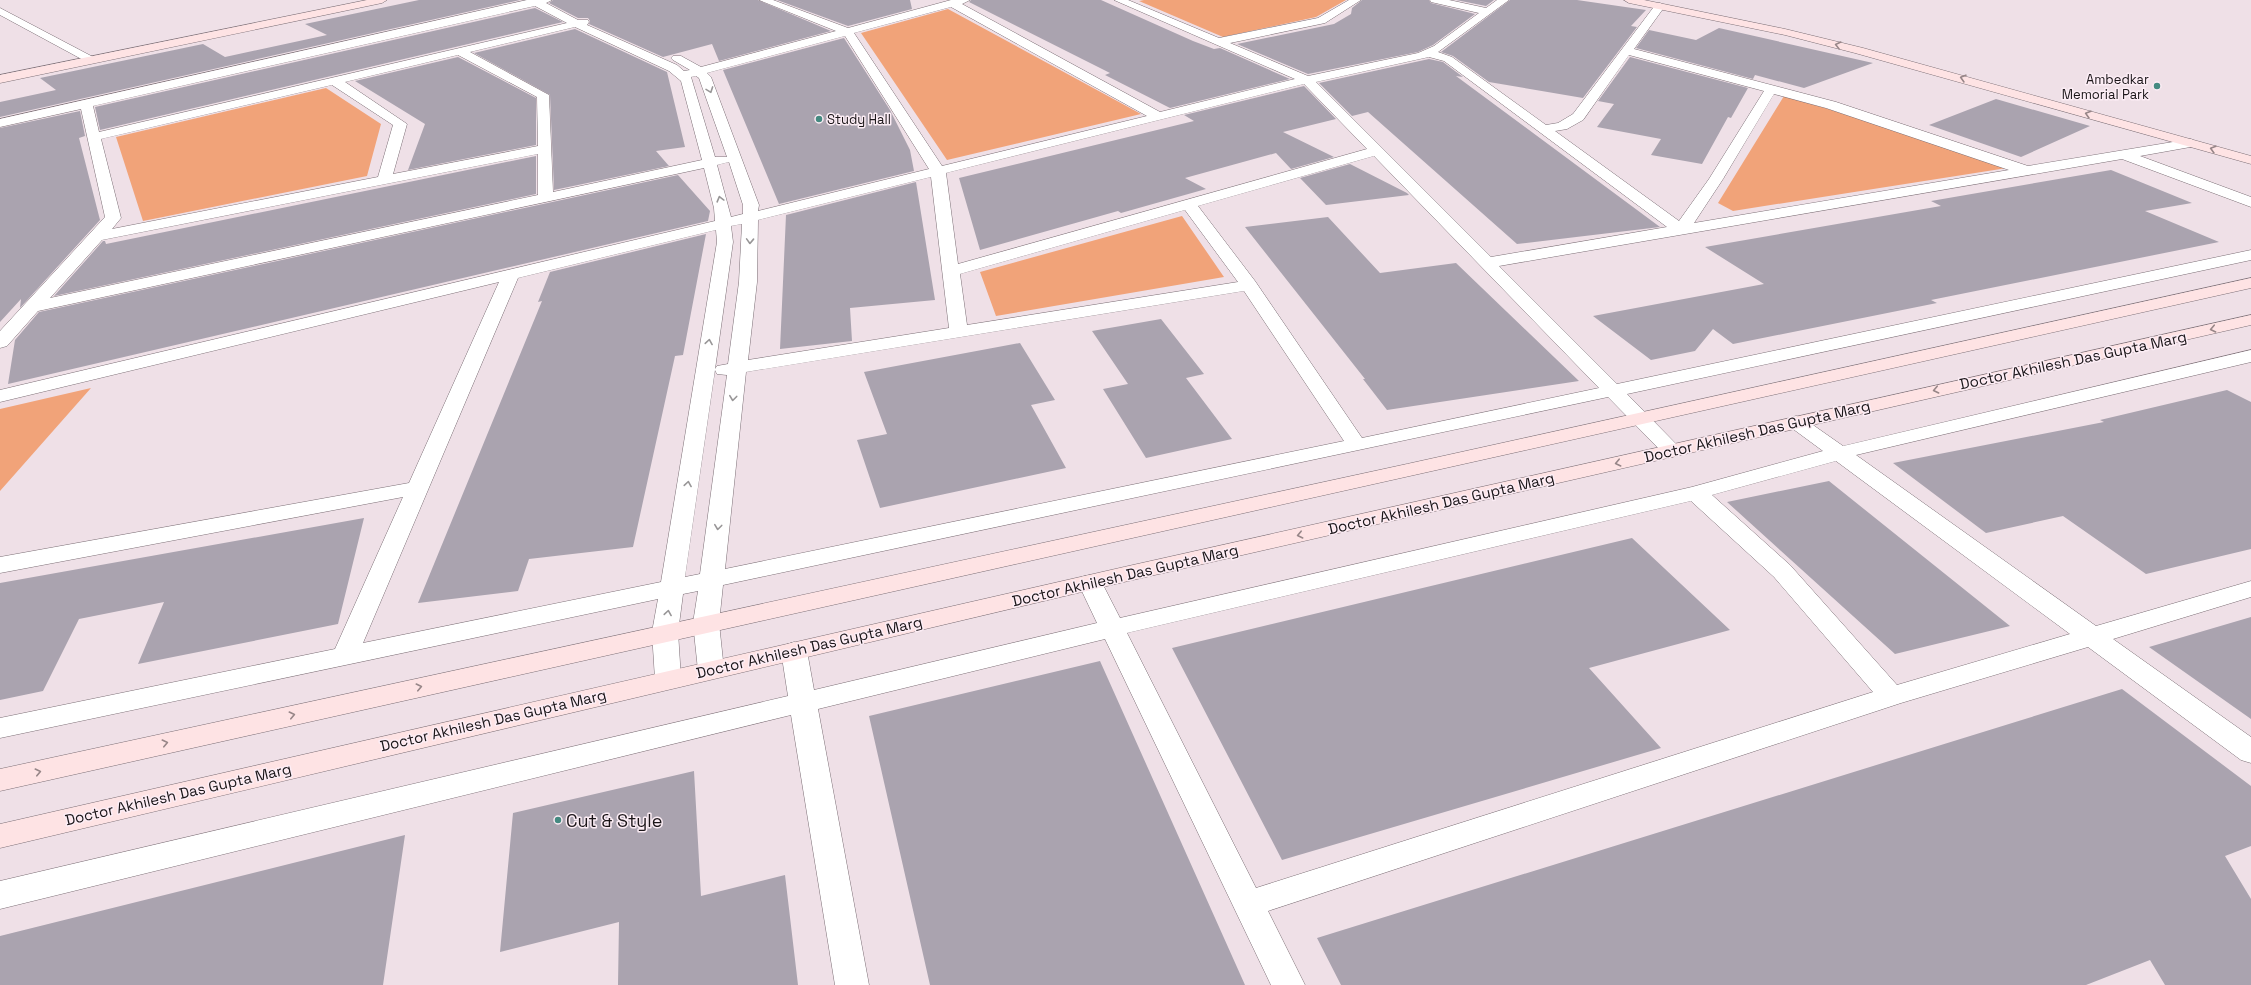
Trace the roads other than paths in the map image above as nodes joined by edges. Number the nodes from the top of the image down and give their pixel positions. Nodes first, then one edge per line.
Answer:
1 (350, 0) edge
2 (382, 0) edge
3 (559, 0) edge
4 (764, 0) edge
5 (1356, 0) edge
6 (1434, 0) edge
7 (1504, 0) edge
8 (1629, 0) edge
9 (1674, 0) edge
10 (539, 1) edge
11 (959, 1) edge
12 (1123, 1) edge
13 (1660, 6) junction
14 (0, 12) edge
15 (1488, 12) junction
16 (599, 19) junction
17 (577, 24) junction
18 (848, 32) junction
19 (1218, 42) junction
20 (459, 51) junction
21 (1626, 51) junction
22 (1428, 53) junction
23 (1920, 54) dead end
24 (86, 57) junction
25 (0, 71) edge
26 (690, 73) junction
27 (0, 79) edge
28 (1307, 80) junction
29 (335, 81) junction
30 (1771, 88) junction
31 (86, 103) junction
32 (1159, 117) junction
33 (0, 123) edge
34 (1544, 129) junction
35 (94, 137) junction
36 (2191, 143) junction
37 (544, 149) junction
38 (1377, 151) junction
39 (2123, 154) junction
40 (734, 158) junction
41 (2251, 160) edge
42 (710, 163) junction
43 (938, 171) junction
44 (2026, 171) junction
45 (384, 180) junction
46 (546, 198) junction
47 (2251, 202) edge
48 (1188, 204) junction
49 (751, 217) junction
50 (723, 224) junction
51 (1681, 230) junction
52 (98, 236) junction
53 (2251, 255) edge
54 (1486, 263) junction
55 (951, 271) junction
56 (511, 274) junction
57 (2251, 283) edge
58 (1249, 285) junction
59 (32, 307) junction
60 (2251, 320) edge
61 (959, 332) junction
62 (0, 342) edge
63 (2251, 356) edge
64 (737, 368) junction
65 (705, 374) junction
66 (1613, 391) junction
67 (0, 396) edge
68 (1641, 419) junction
69 (1796, 422) junction
70 (1357, 445) junction
71 (1672, 451) junction
72 (1840, 453) junction
73 (418, 488) junction
74 (1696, 492) junction
75 (0, 566) edge
76 (711, 580) junction
77 (1090, 583) junction
78 (672, 588) junction
79 (2251, 589) edge
80 (706, 623) junction
81 (1112, 628) junction
82 (665, 632) junction
83 (2090, 636) junction
84 (794, 651) junction
85 (345, 656) junction
86 (711, 670) junction
87 (668, 679) junction
88 (1892, 696) junction
89 (803, 702) junction
90 (0, 728) edge
91 (2251, 752) edge
92 (0, 780) edge
93 (0, 836) edge
94 (0, 895) edge
95 (1248, 904) junction
96 (852, 985) edge
97 (1288, 985) edge

1 - 24 street
2 - 24 street
3 - 16 street
4 - 18 street
5 - 19 street
6 - 15 street
7 - 15 street
8 - 13 street
9 - 23 street
10 - 17 street
10 - 31 street
11 - 18 street
11 - 32 street
12 - 19 street
13 - 21 street
36 -> 13 street
14 - 24 street
15 - 22 street
16 - 17 street
16 - 26 street
17 - 20 street
17 - 26 street
18 - 26 street
18 - 43 street
19 - 28 street
20 - 29 street
20 - 37 street
21 - 30 street
21 - 34 street
22 - 28 street
22 - 34 street
24 - 25 street
24 - 27 street
26 -> 40 street
26 - 42 street
28 - 32 street
28 - 38 street
29 - 35 street
29 - 45 street
30 - 44 street
30 - 51 street
31 - 33 street
31 - 35 street
32 - 43 street
34 - 51 street
35 - 52 street
36 - 39 street
41 -> 36 street
37 - 45 street
37 - 46 street
38 - 48 street
38 - 54 street
39 - 44 street
39 - 47 street
40 - 42 street
40 - 49 street
42 - 46 street
50 -> 42 street
43 - 49 street
43 - 55 street
44 - 51 street
45 - 52 street
46 - 59 street
48 - 55 street
48 - 58 street
49 - 50 street
49 -> 64 street
50 - 56 street
65 -> 50 street
51 - 54 street
52 - 59 street
53 - 66 street
54 - 66 street
55 - 61 street
56 - 67 street
56 - 73 street
57 - 68 street
58 - 61 street
58 - 70 street
59 - 62 street
60 -> 69 street, Doctor Akhilesh Das Gupta Marg
61 - 64 street
63 - 72 street
64 - 65 street
64 -> 76 street
78 -> 65 street
66 - 68 street
66 - 70 street
68 - 71 street
68 - 80 street
69 - 71 street, Doctor Akhilesh Das Gupta Marg
69 - 72 street
70 - 76 street
71 -> 77 street, Doctor Akhilesh Das Gupta Marg
72 - 74 street
72 - 83 street
73 - 75 street
73 - 85 street
74 - 81 street
74 - 88 street
76 - 78 street
76 - 80 street
77 - 81 street
77 - 84 street, Doctor Akhilesh Das Gupta Marg
82 -> 78 street
78 - 85 street
79 - 83 street
80 - 82 street
80 - 86 street
81 - 89 street
81 - 95 street
82 - 87 street
92 -> 82 street
83 - 88 street
83 - 91 street
84 - 86 street, Doctor Akhilesh Das Gupta Marg
84 - 89 street
85 - 90 street
86 - 87 street, Doctor Akhilesh Das Gupta Marg
87 - 93 street, Doctor Akhilesh Das Gupta Marg
88 - 95 street
89 - 94 street
89 - 96 street
95 - 97 street

